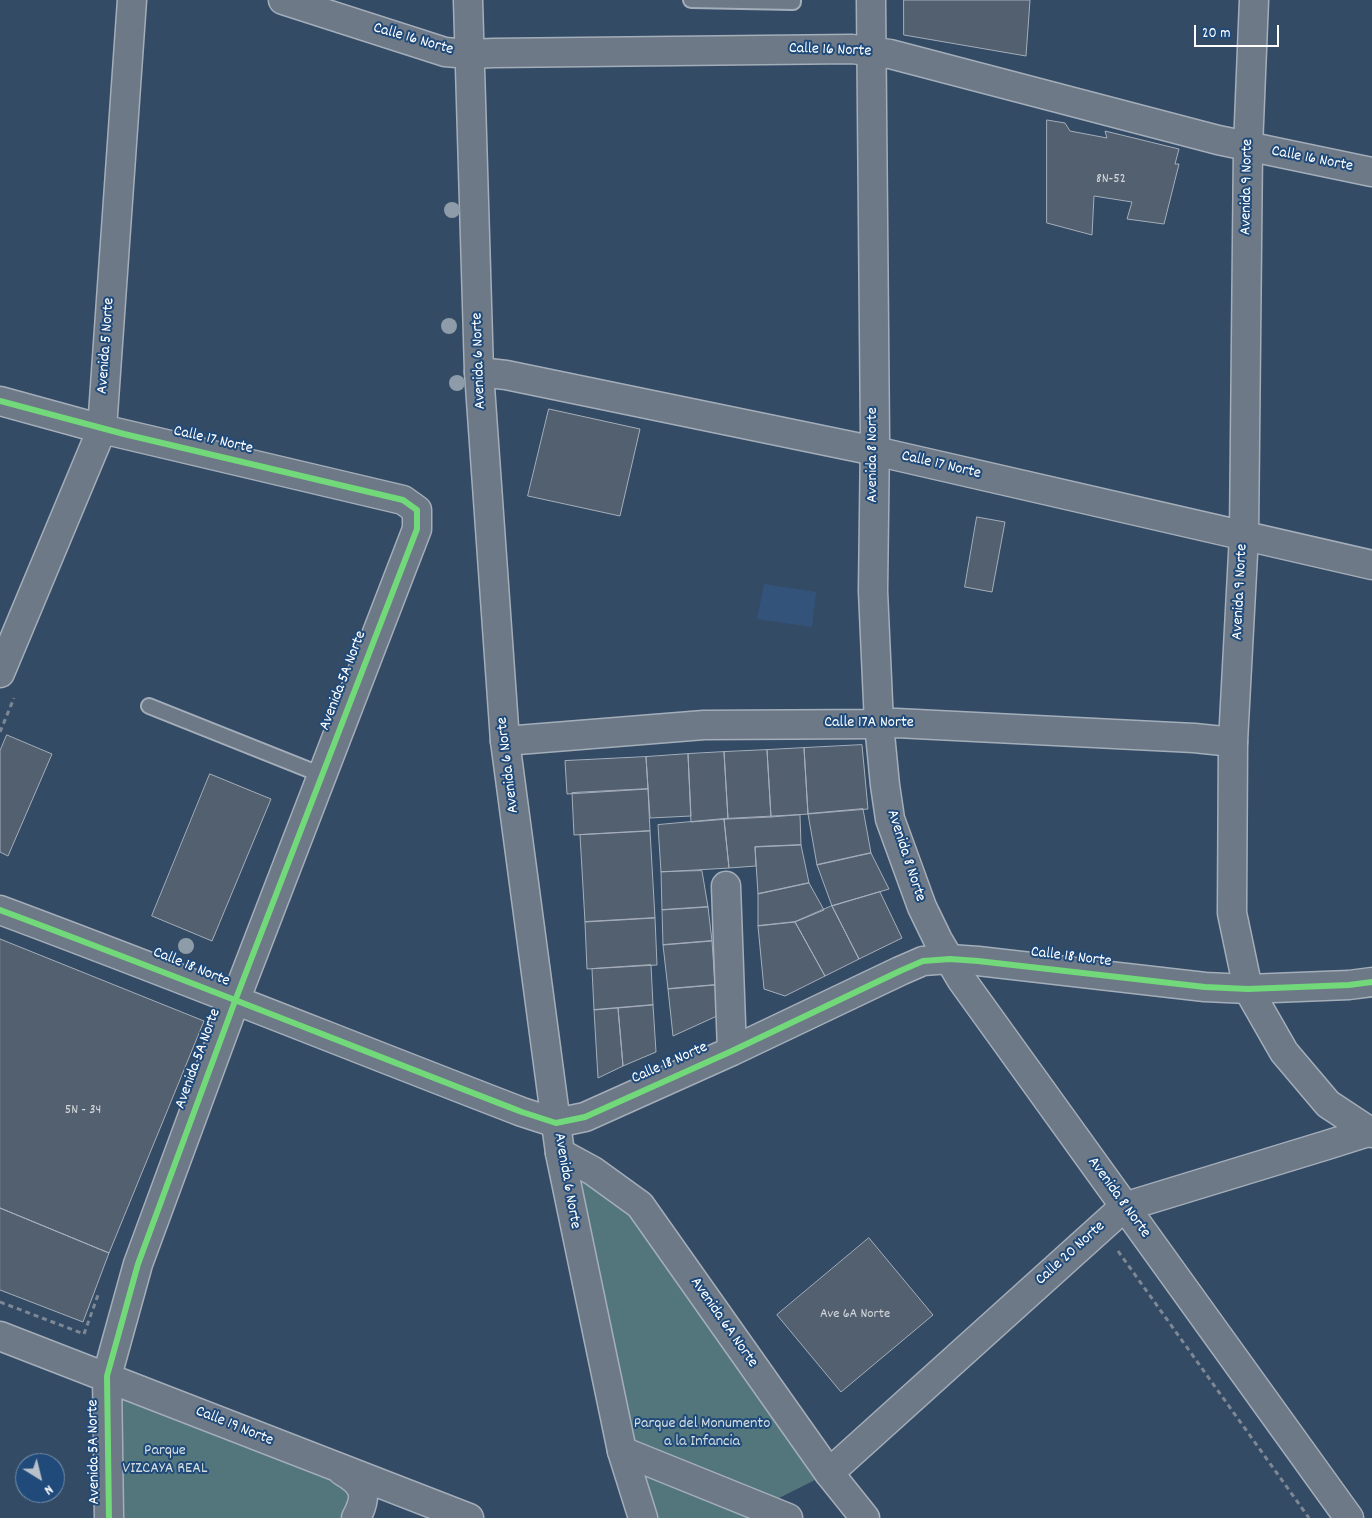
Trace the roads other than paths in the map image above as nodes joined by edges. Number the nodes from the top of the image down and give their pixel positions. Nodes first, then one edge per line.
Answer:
1 (132, 0) edge
2 (282, 0) edge
3 (468, 0) edge
4 (691, 0) edge
5 (793, 0) edge
6 (871, 0) edge
7 (1254, 0) edge
8 (870, 50) junction
9 (469, 54) junction
10 (1248, 147) junction
11 (1372, 172) edge
12 (479, 372) junction
13 (0, 401) edge
14 (102, 429) junction
15 (875, 451) junction
16 (417, 510) joint
17 (1244, 535) junction
18 (1372, 565) edge
19 (0, 673) edge
20 (149, 706) dead end
21 (879, 724) junction
22 (505, 741) junction
23 (1233, 742) junction
24 (322, 775) junction
25 (726, 886) dead end
26 (0, 910) edge
27 (950, 959) junction
28 (1372, 982) edge
29 (1248, 989) junction
30 (235, 1001) junction
31 (732, 1051) junction
32 (556, 1124) junction
33 (1370, 1132) edge
34 (560, 1153) junction
35 (1124, 1207) junction
36 (0, 1336) edge
37 (107, 1376) junction
38 (622, 1451) junction
39 (334, 1467) junction
40 (830, 1473) junction
41 (109, 1518) edge
42 (356, 1518) edge
43 (469, 1518) edge
44 (643, 1518) edge
45 (788, 1518) edge
46 (864, 1518) edge
47 (1349, 1518) edge

1 - 14 street, Avenida 5 Norte
2 - 9 street, Calle 16 Norte
3 - 9 street, Avenida 6 Norte
4 - 5 lane
6 - 8 street, Avenida 8 Norte
7 - 10 street, Avenida 9 Norte
8 - 9 street, Calle 16 Norte
8 - 10 street, Calle 16 Norte
8 - 15 street, Avenida 8 Norte
9 - 12 street, Avenida 6 Norte
10 - 11 street, Calle 16 Norte
10 - 17 street, Avenida 9 Norte
12 - 15 street, Calle 17 Norte
12 - 22 street, Avenida 6 Norte
13 - 14 street, Calle 17 Norte
14 - 16 street, Calle 17 Norte
14 - 19 street, Avenida 5 Norte
15 - 17 street, Calle 17 Norte
15 - 21 street, Avenida 8 Norte
16 - 24 street, Avenida 5A Norte
17 - 18 street, Calle 17 Norte
17 - 23 street, Avenida 9 Norte
20 - 24 lane
21 - 22 street, Calle 17A Norte
21 - 23 street, Calle 17A Norte
21 - 27 street, Avenida 8 Norte
22 - 32 street, Avenida 6 Norte
23 - 29 street, Avenida 9 Norte
24 - 30 street, Avenida 5A Norte
25 - 31 street
26 - 30 street, Calle 18 Norte
27 - 29 street, Calle 18 Norte
27 - 31 street, Calle 18 Norte
27 - 35 street, Avenida 8 Norte
28 - 29 street, Calle 18 Norte
29 - 33 street, Avenida 9 Norte
30 - 32 street, Calle 18 Norte
30 - 37 street, Avenida 5A Norte
31 - 32 street, Calle 18 Norte
32 - 34 street, Avenida 6 Norte
33 - 35 street, Calle 20 Norte
34 - 38 street, Avenida 6 Norte
34 - 40 street, Avenida 6A Norte
35 - 40 street, Calle 20 Norte
35 - 47 street, Avenida 8 Norte
36 - 37 street, Calle 19 Norte
37 - 39 street, Calle 19 Norte
37 - 41 street, Avenida 5A Norte
38 - 44 street, Avenida 6 Norte
38 - 45 street
39 - 42 street
39 - 43 street, Calle 19 Norte
40 - 46 street, Avenida 6A Norte

